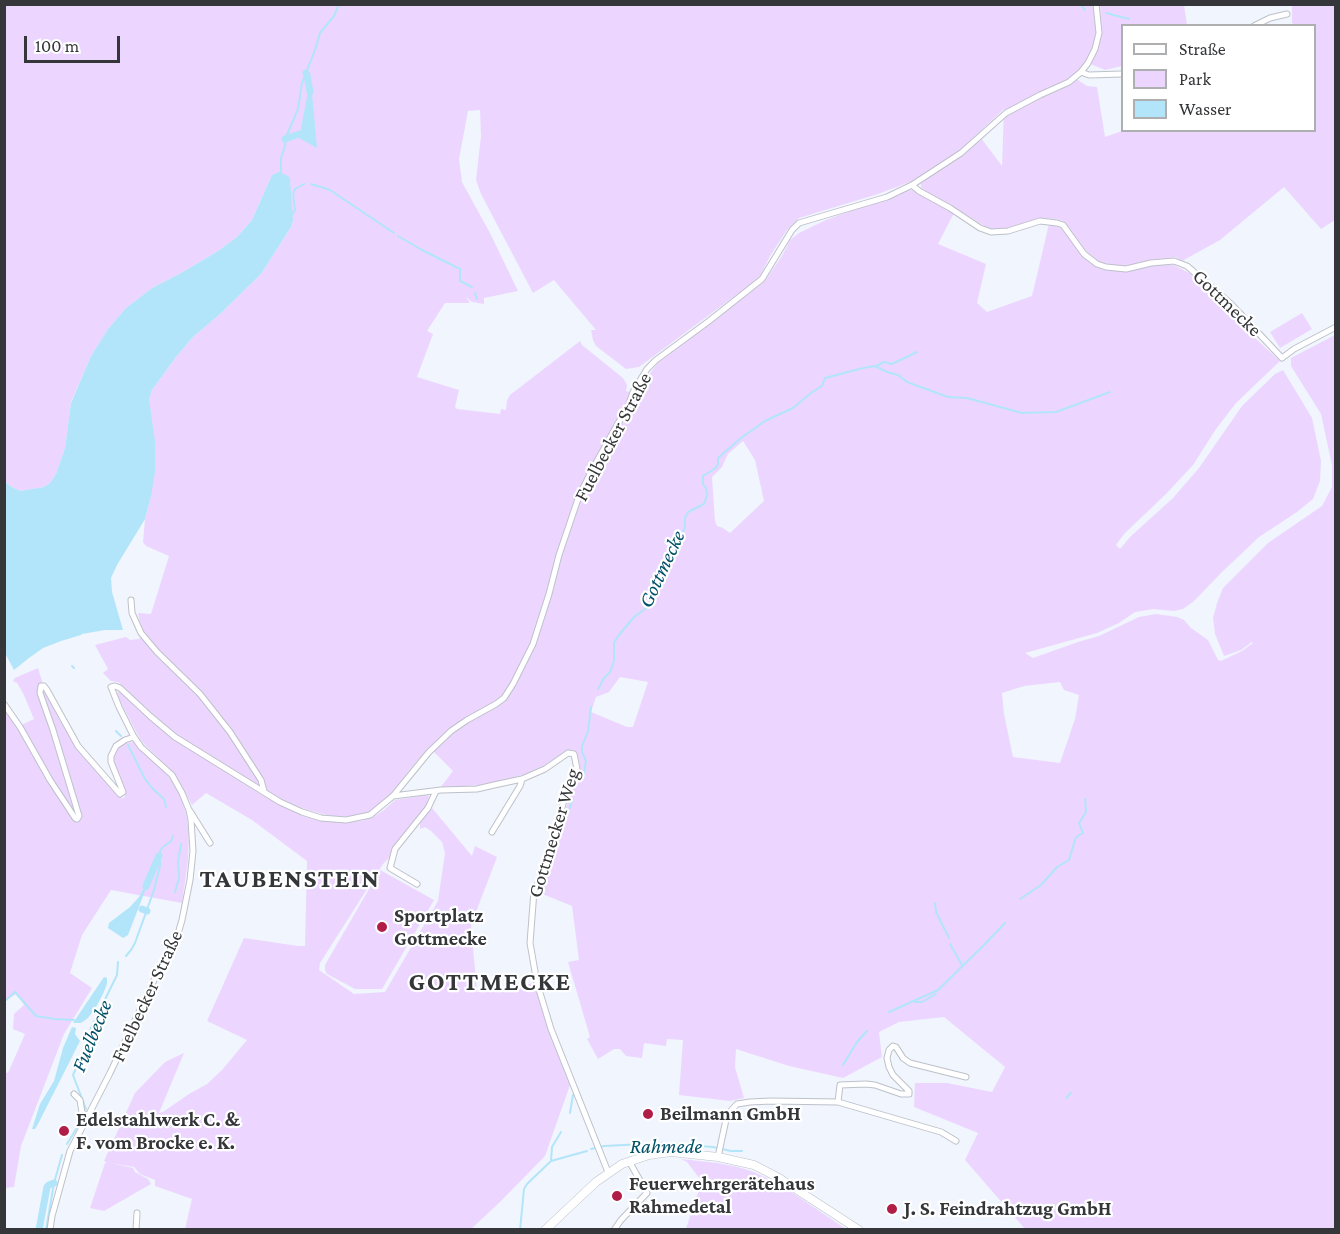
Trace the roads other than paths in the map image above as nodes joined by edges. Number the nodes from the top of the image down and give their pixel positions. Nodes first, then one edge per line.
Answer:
1 (1096, 4) edge
2 (1287, 14) dead end
3 (1258, 24) edge
4 (1081, 72) junction
5 (1121, 74) edge
6 (912, 185) junction
7 (1335, 327) edge
8 (131, 600) dead end
9 (4, 704) edge
10 (134, 737) junction
11 (522, 779) junction
12 (264, 791) junction
13 (436, 791) junction
14 (393, 796) junction
15 (189, 810) junction
16 (492, 832) dead end
17 (210, 843) dead end
18 (417, 884) dead end
19 (966, 1077) dead end
20 (74, 1094) dead end
21 (838, 1102) junction
22 (88, 1116) junction
23 (956, 1141) dead end
24 (718, 1154) junction
25 (629, 1161) junction
26 (608, 1172) junction
27 (137, 1213) dead end
28 (50, 1230) edge
29 (136, 1230) edge
30 (545, 1230) edge
31 (614, 1230) edge
32 (859, 1230) edge

1 - 4 street, Fuelbecker Straße
2 - 3 street
4 - 5 street
4 - 6 street, Fuelbecker Straße
6 - 7 street, Gottmecke
6 - 14 street, Fuelbecker Straße
8 - 12 street
9 - 10 street
10 - 12 street, Fuelbecker Straße
10 - 15 street, Fuelbecker Straße
11 - 13 street, Gottmecker Weg
11 - 16 street
11 - 26 street, Gottmecker Weg
12 - 14 street, Fuelbecker Straße
13 - 14 street, Gottmecker Weg
13 - 18 street
15 - 17 street
15 - 22 street, Fuelbecker Straße
19 - 21 street
20 - 22 street
21 - 23 street
21 - 24 street
22 - 28 street, Fuelbecker Straße
24 - 25 main road
24 - 32 main road
25 - 26 main road
25 - 31 street
26 - 30 main road
27 - 29 street

